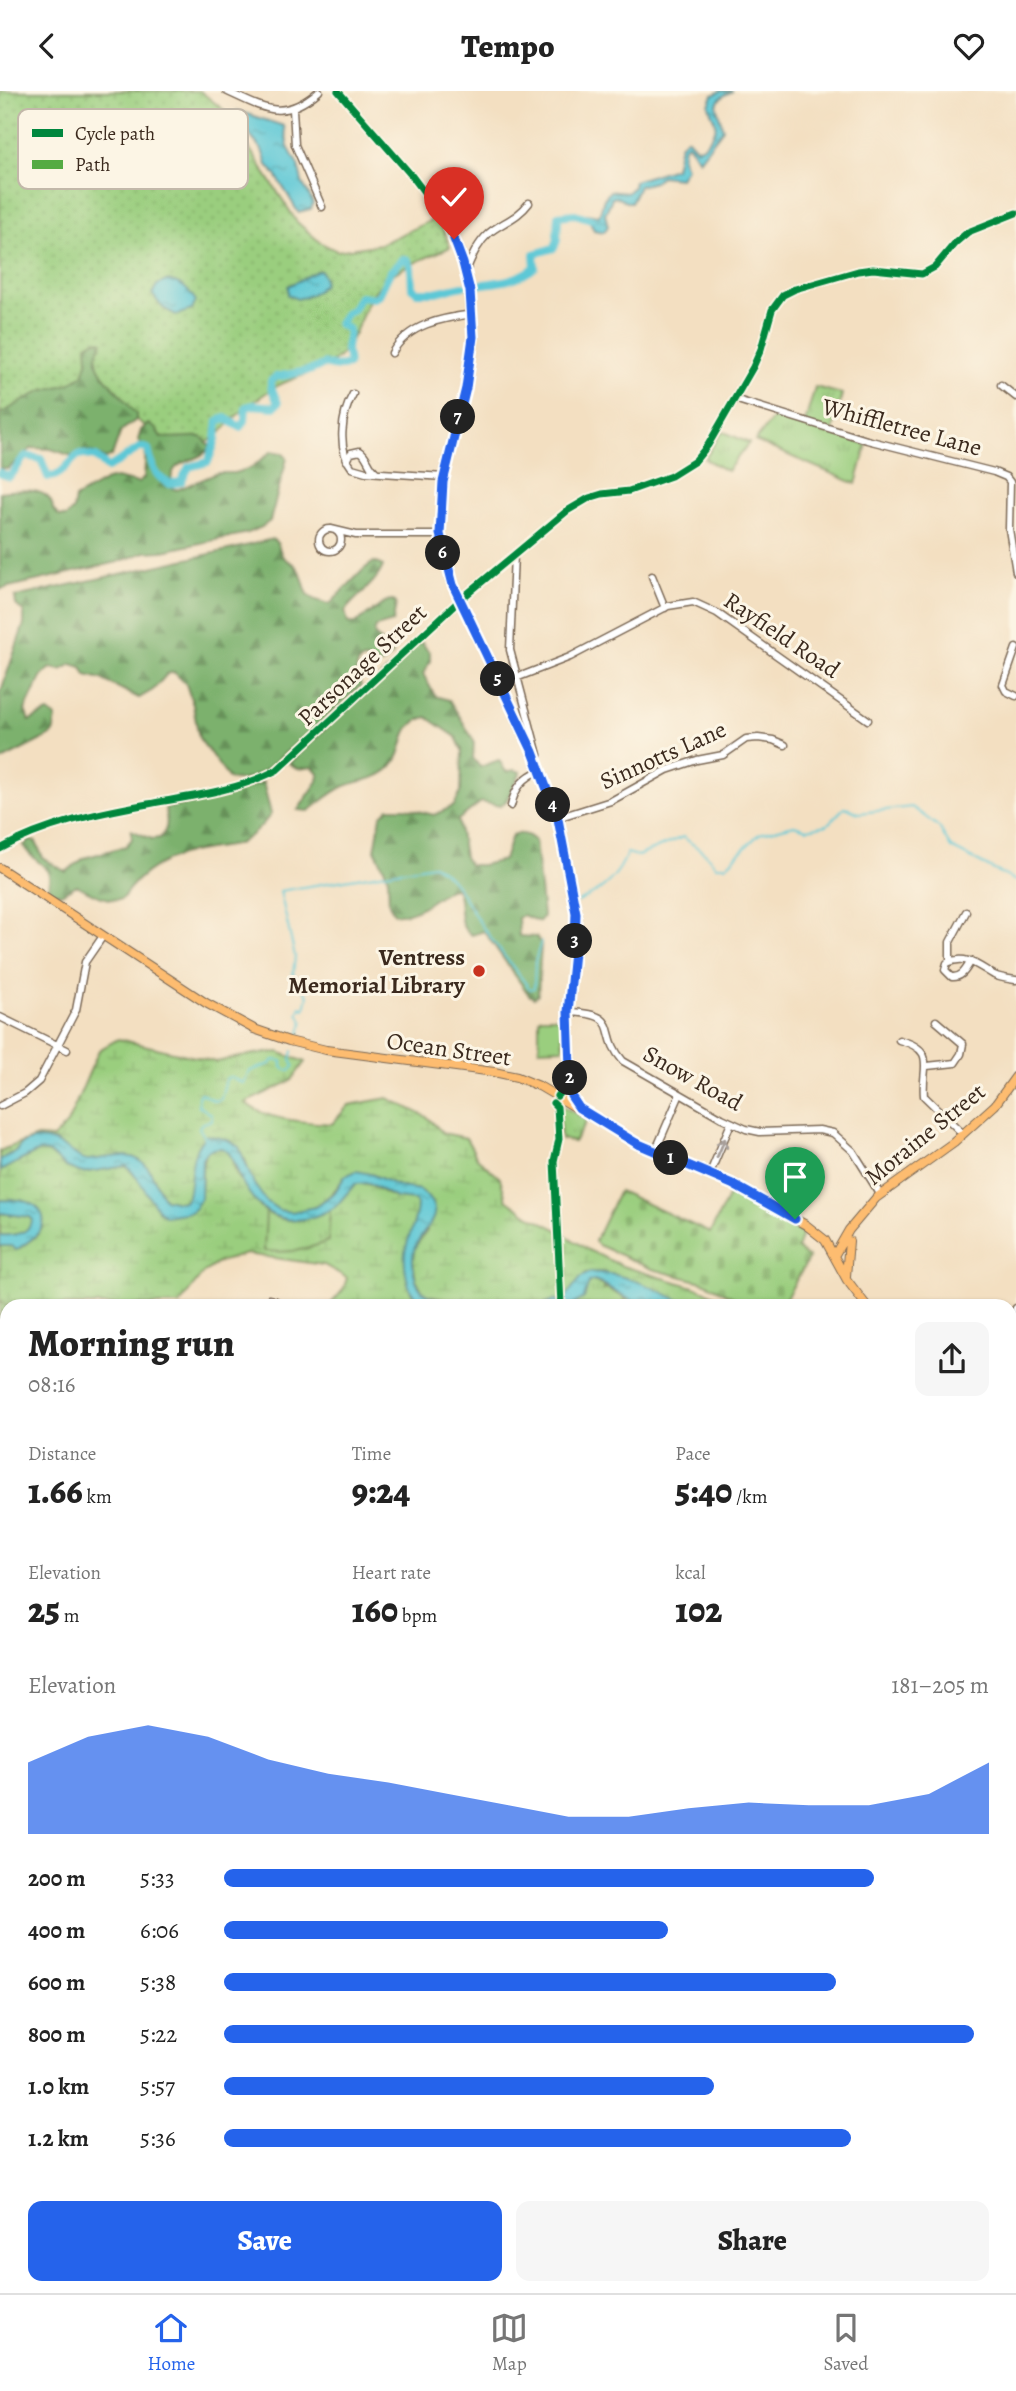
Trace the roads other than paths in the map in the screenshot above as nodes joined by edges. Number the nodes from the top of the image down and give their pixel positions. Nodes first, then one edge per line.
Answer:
1 (226, 91) edge
2 (320, 91) edge
3 (338, 91) edge
4 (293, 109) junction
5 (529, 203) dead end
6 (322, 207) dead end
7 (1016, 213) edge
8 (466, 271) junction
9 (472, 314) junction
10 (392, 353) dead end
11 (1001, 385) dead end
12 (353, 394) dead end
13 (1016, 397) edge
14 (734, 399) junction
15 (347, 461) junction
16 (376, 472) junction
17 (444, 477) junction
18 (331, 529) dead end
19 (1012, 529) edge
20 (440, 534) junction
21 (514, 554) junction
22 (1016, 572) edge
23 (652, 576) dead end
24 (460, 600) junction
25 (665, 607) junction
26 (1016, 648) edge
27 (516, 678) junction
28 (1016, 696) edge
29 (869, 720) dead end
30 (785, 745) dead end
31 (541, 770) junction
32 (510, 806) dead end
33 (557, 818) junction
34 (0, 849) edge
35 (1, 872) edge
36 (966, 912) dead end
37 (103, 936) junction
38 (971, 961) junction
39 (950, 962) junction
40 (1016, 980) edge
41 (568, 1012) junction
42 (0, 1017) edge
43 (936, 1021) dead end
44 (899, 1040) dead end
45 (57, 1045) junction
46 (67, 1050) dead end
47 (926, 1066) junction
48 (569, 1068) junction
49 (1016, 1076) edge
50 (569, 1081) junction
51 (680, 1094) junction
52 (557, 1096) junction
53 (0, 1106) edge
54 (579, 1108) junction
55 (732, 1123) junction
56 (963, 1134) junction
57 (655, 1152) junction
58 (710, 1173) junction
59 (880, 1194) junction
60 (858, 1220) junction
61 (812, 1229) junction
62 (849, 1230) junction
63 (849, 1241) junction
64 (834, 1256) junction
65 (847, 1280) junction
66 (861, 1299) edge

1 - 4 street
2 - 4 street
3 - 8 street
4 - 6 street
5 - 8 street
7 - 14 street, Parsonage Street
8 - 9 street
9 - 10 street
9 - 17 street
11 - 13 street
12 - 15 street
14 - 19 street, Whiffletree Lane
14 - 21 street, Parsonage Street
15 - 16 street
15 - 16 street
16 - 17 street
17 - 20 street
18 - 20 street
19 - 22 street, Whiffletree Lane
20 - 24 street
21 - 24 street, Parsonage Street
21 - 27 street
23 - 25 street
24 - 31 street
24 - 34 street, Parsonage Street
25 - 27 street, Rayfield Road
25 - 29 street, Rayfield Road
26 - 28 street
27 - 31 street
30 - 33 street, Sinnotts Lane
31 - 32 street
31 - 33 street
33 - 41 street
35 - 37 main road, Ocean Street
36 - 39 street
37 - 45 street
37 - 52 main road, Ocean Street
38 - 39 street
38 - 39 street
38 - 40 street
41 - 48 street
41 - 51 street, Snow Road
42 - 45 street
43 - 47 street
44 - 47 street
45 - 46 street
45 - 53 street
47 - 56 street
48 - 50 street
48 - 52 street
49 - 56 main road, Moraine Street
50 - 52 street
50 - 54 main road
51 - 55 street, Snow Road
51 - 57 street
52 - 54 main road, Ocean Street
54 - 57 main road, Ocean Street
58 -> 55 street
55 - 59 street, Snow Road
56 - 59 main road, Moraine Street
57 - 58 main road, Ocean Street
58 - 61 main road, Ocean Street
59 - 60 main road, Moraine Street
60 - 62 main road, Moraine Street
60 - 63 main road, Moraine Street
61 - 62 main road
61 - 64 main road, Ocean Street
62 - 64 main road, Moraine Street
63 - 64 main road, Moraine Street
63 - 65 main road
64 - 65 main road, Ocean Street
65 - 66 main road, Ocean Street

